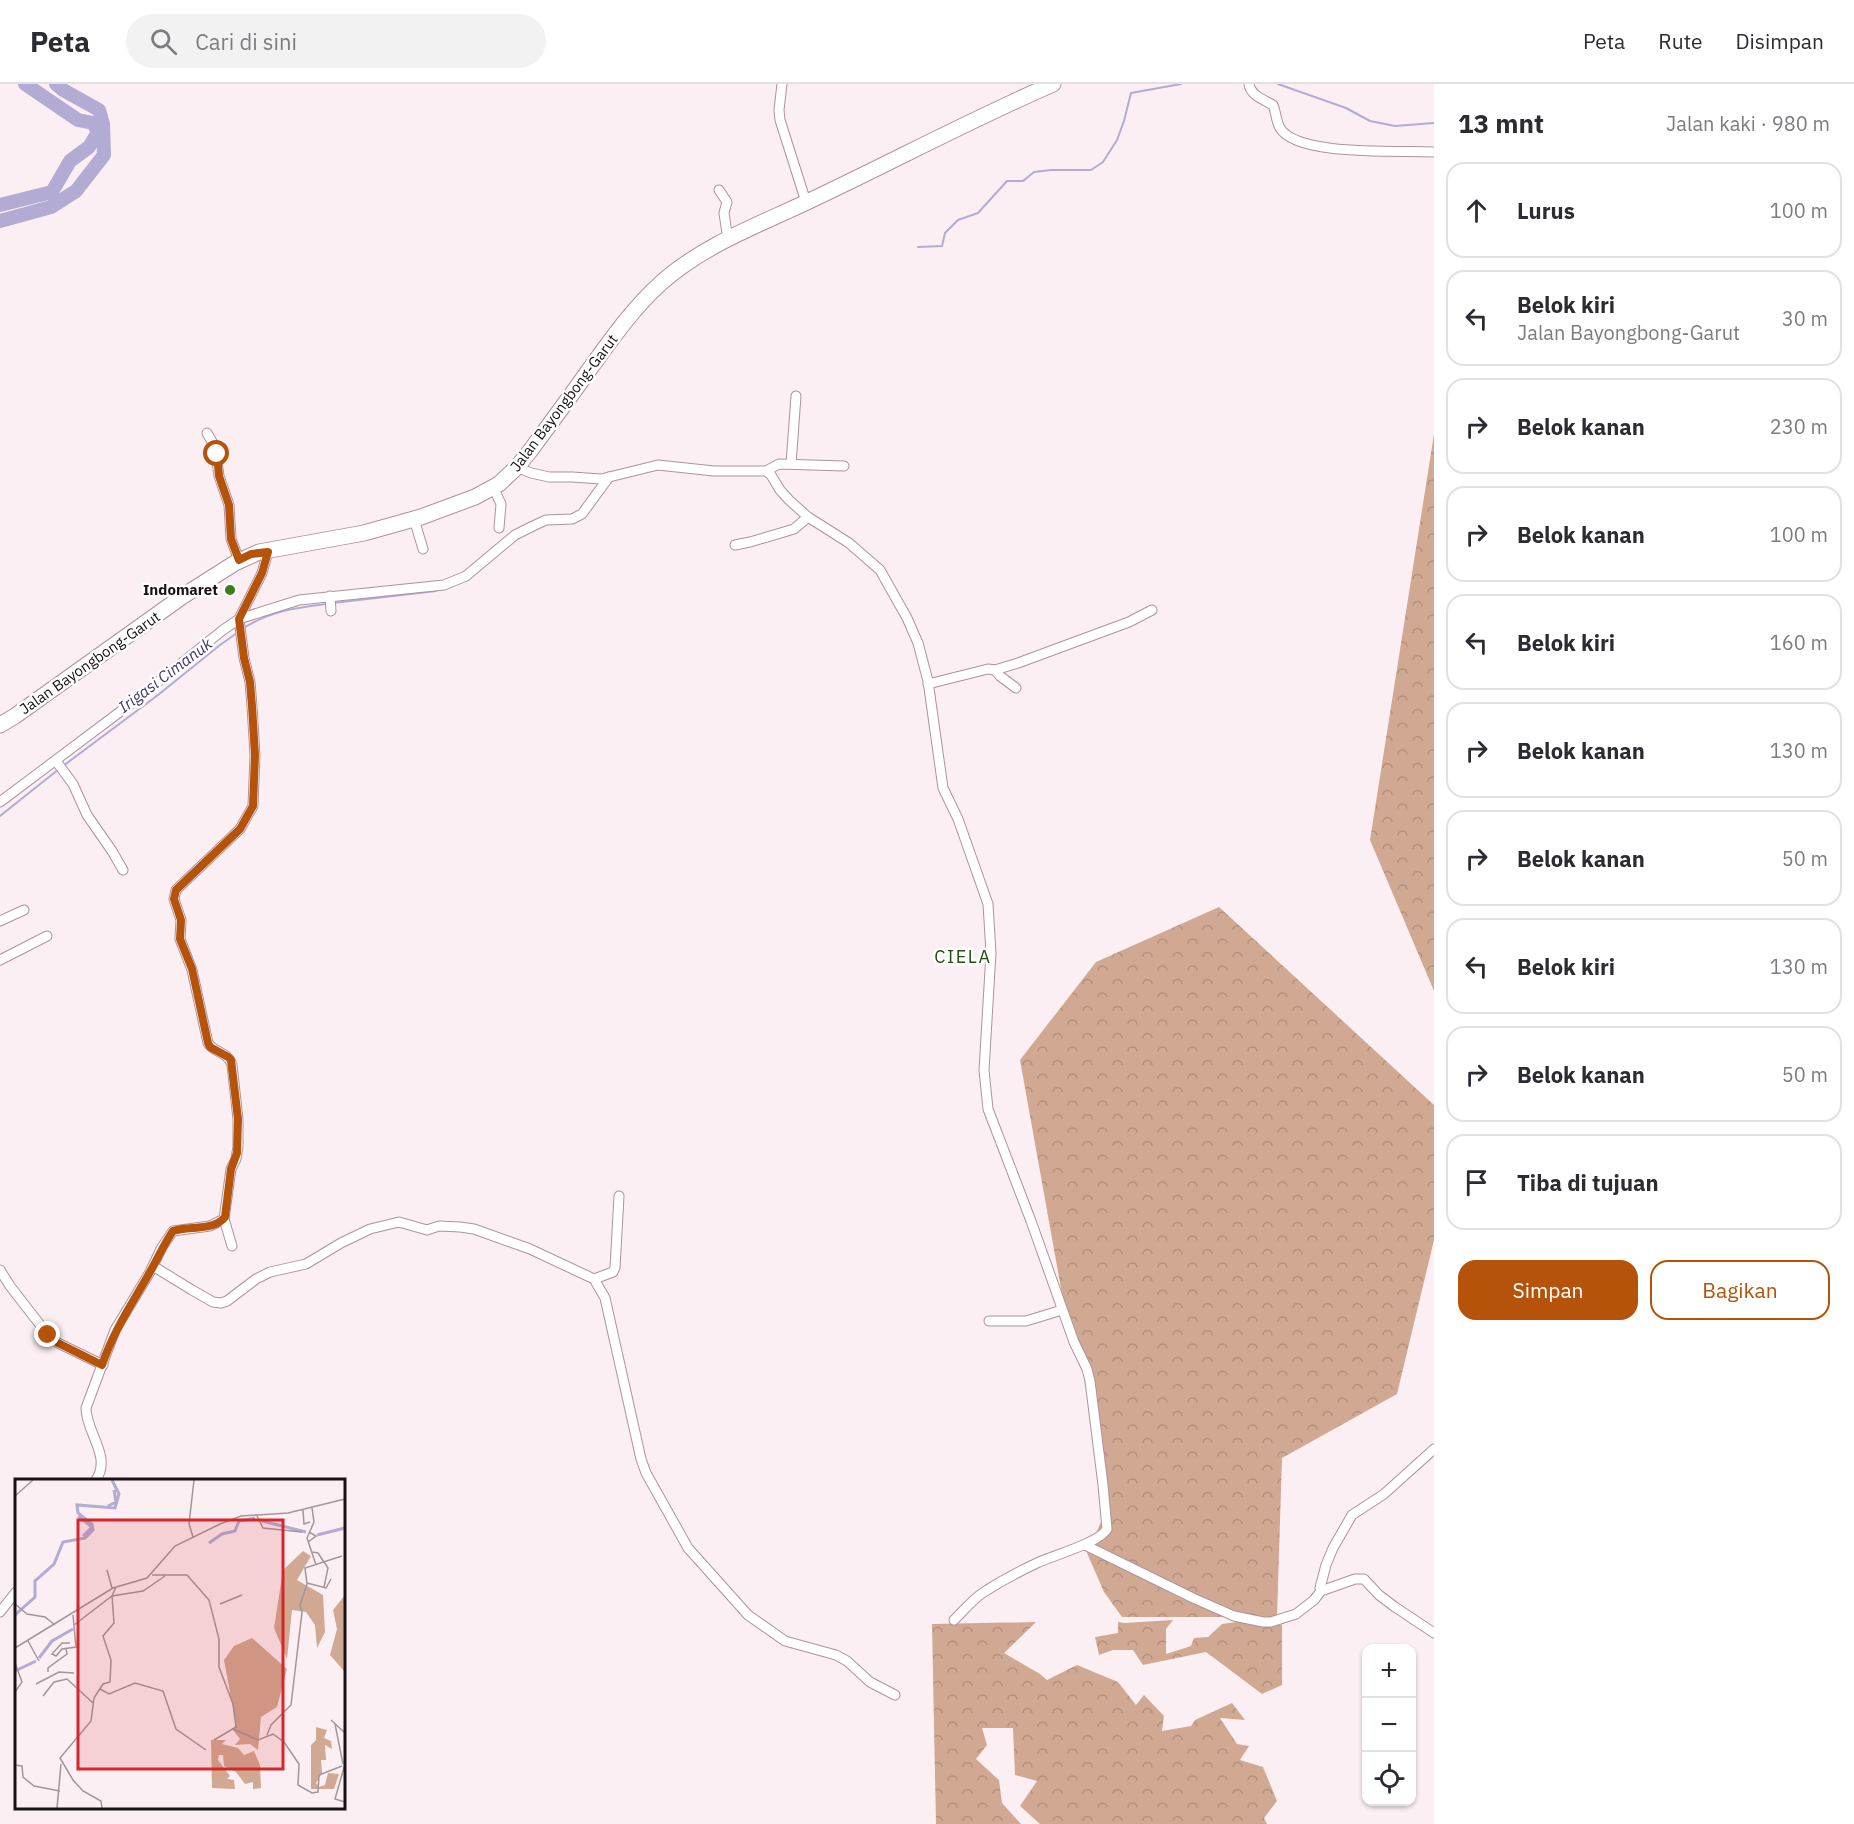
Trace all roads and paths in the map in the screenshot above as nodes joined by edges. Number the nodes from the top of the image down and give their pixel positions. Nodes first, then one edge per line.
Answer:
1 (782, 84) edge
2 (1053, 84) edge
3 (1249, 84) edge
4 (1434, 152) edge
5 (719, 190) dead end
6 (806, 202) junction
7 (728, 240) junction
8 (796, 396) dead end
9 (207, 433) dead end
10 (791, 464) junction
11 (844, 466) dead end
12 (517, 467) junction
13 (766, 471) junction
14 (605, 478) junction
15 (494, 487) junction
16 (808, 517) junction
17 (414, 519) junction
18 (499, 528) dead end
19 (735, 545) dead end
20 (423, 549) dead end
21 (268, 552) junction
22 (239, 560) junction
23 (1152, 610) dead end
24 (240, 624) junction
25 (995, 670) junction
26 (928, 684) junction
27 (1016, 687) dead end
28 (0, 725) edge
29 (58, 765) junction
30 (0, 802) edge
31 (123, 870) dead end
32 (24, 910) dead end
33 (0, 921) edge
34 (47, 936) dead end
35 (0, 960) edge
36 (619, 1196) dead end
37 (224, 1219) junction
38 (232, 1246) dead end
39 (153, 1266) junction
40 (0, 1270) edge
41 (594, 1279) junction
42 (1062, 1311) junction
43 (989, 1322) dead end
44 (102, 1365) junction
45 (1434, 1449) edge
46 (97, 1479) edge
47 (1085, 1545) junction
48 (1321, 1591) junction
49 (15, 1593) edge
50 (0, 1612) edge
51 (954, 1620) dead end
52 (1434, 1633) edge
53 (895, 1695) dead end

1 - 6 street
2 - 6 main road, Jalan Bayongbong-Garut
3 - 4 street
5 - 7 street
6 - 7 main road, Jalan Bayongbong-Garut
7 - 12 main road, Jalan Bayongbong-Garut
8 - 10 street
9 - 22 street
10 - 11 street
10 - 13 street
12 - 14 street
12 - 15 main road, Jalan Bayongbong-Garut
13 - 14 street
13 - 16 street
14 - 24 street
15 - 17 main road, Jalan Bayongbong-Garut
15 - 18 street
16 - 19 street
16 - 26 street
17 - 20 street
17 - 21 main road, Jalan Bayongbong-Garut
21 - 22 main road, Jalan Bayongbong-Garut
21 - 24 street
22 - 28 main road, Jalan Bayongbong-Garut
23 - 25 street
24 - 29 street
24 - 37 street
25 - 26 street
25 - 27 street
26 - 42 street
29 - 30 street
29 - 31 street
32 - 33 street
34 - 35 street
36 - 41 street
37 - 38 street
37 - 39 street
39 - 41 street
39 - 44 street
40 - 44 street
41 - 53 street
42 - 43 street
42 - 47 street
44 - 46 street
45 - 48 street
47 - 48 street
47 - 51 street
48 - 52 street
49 - 50 street

